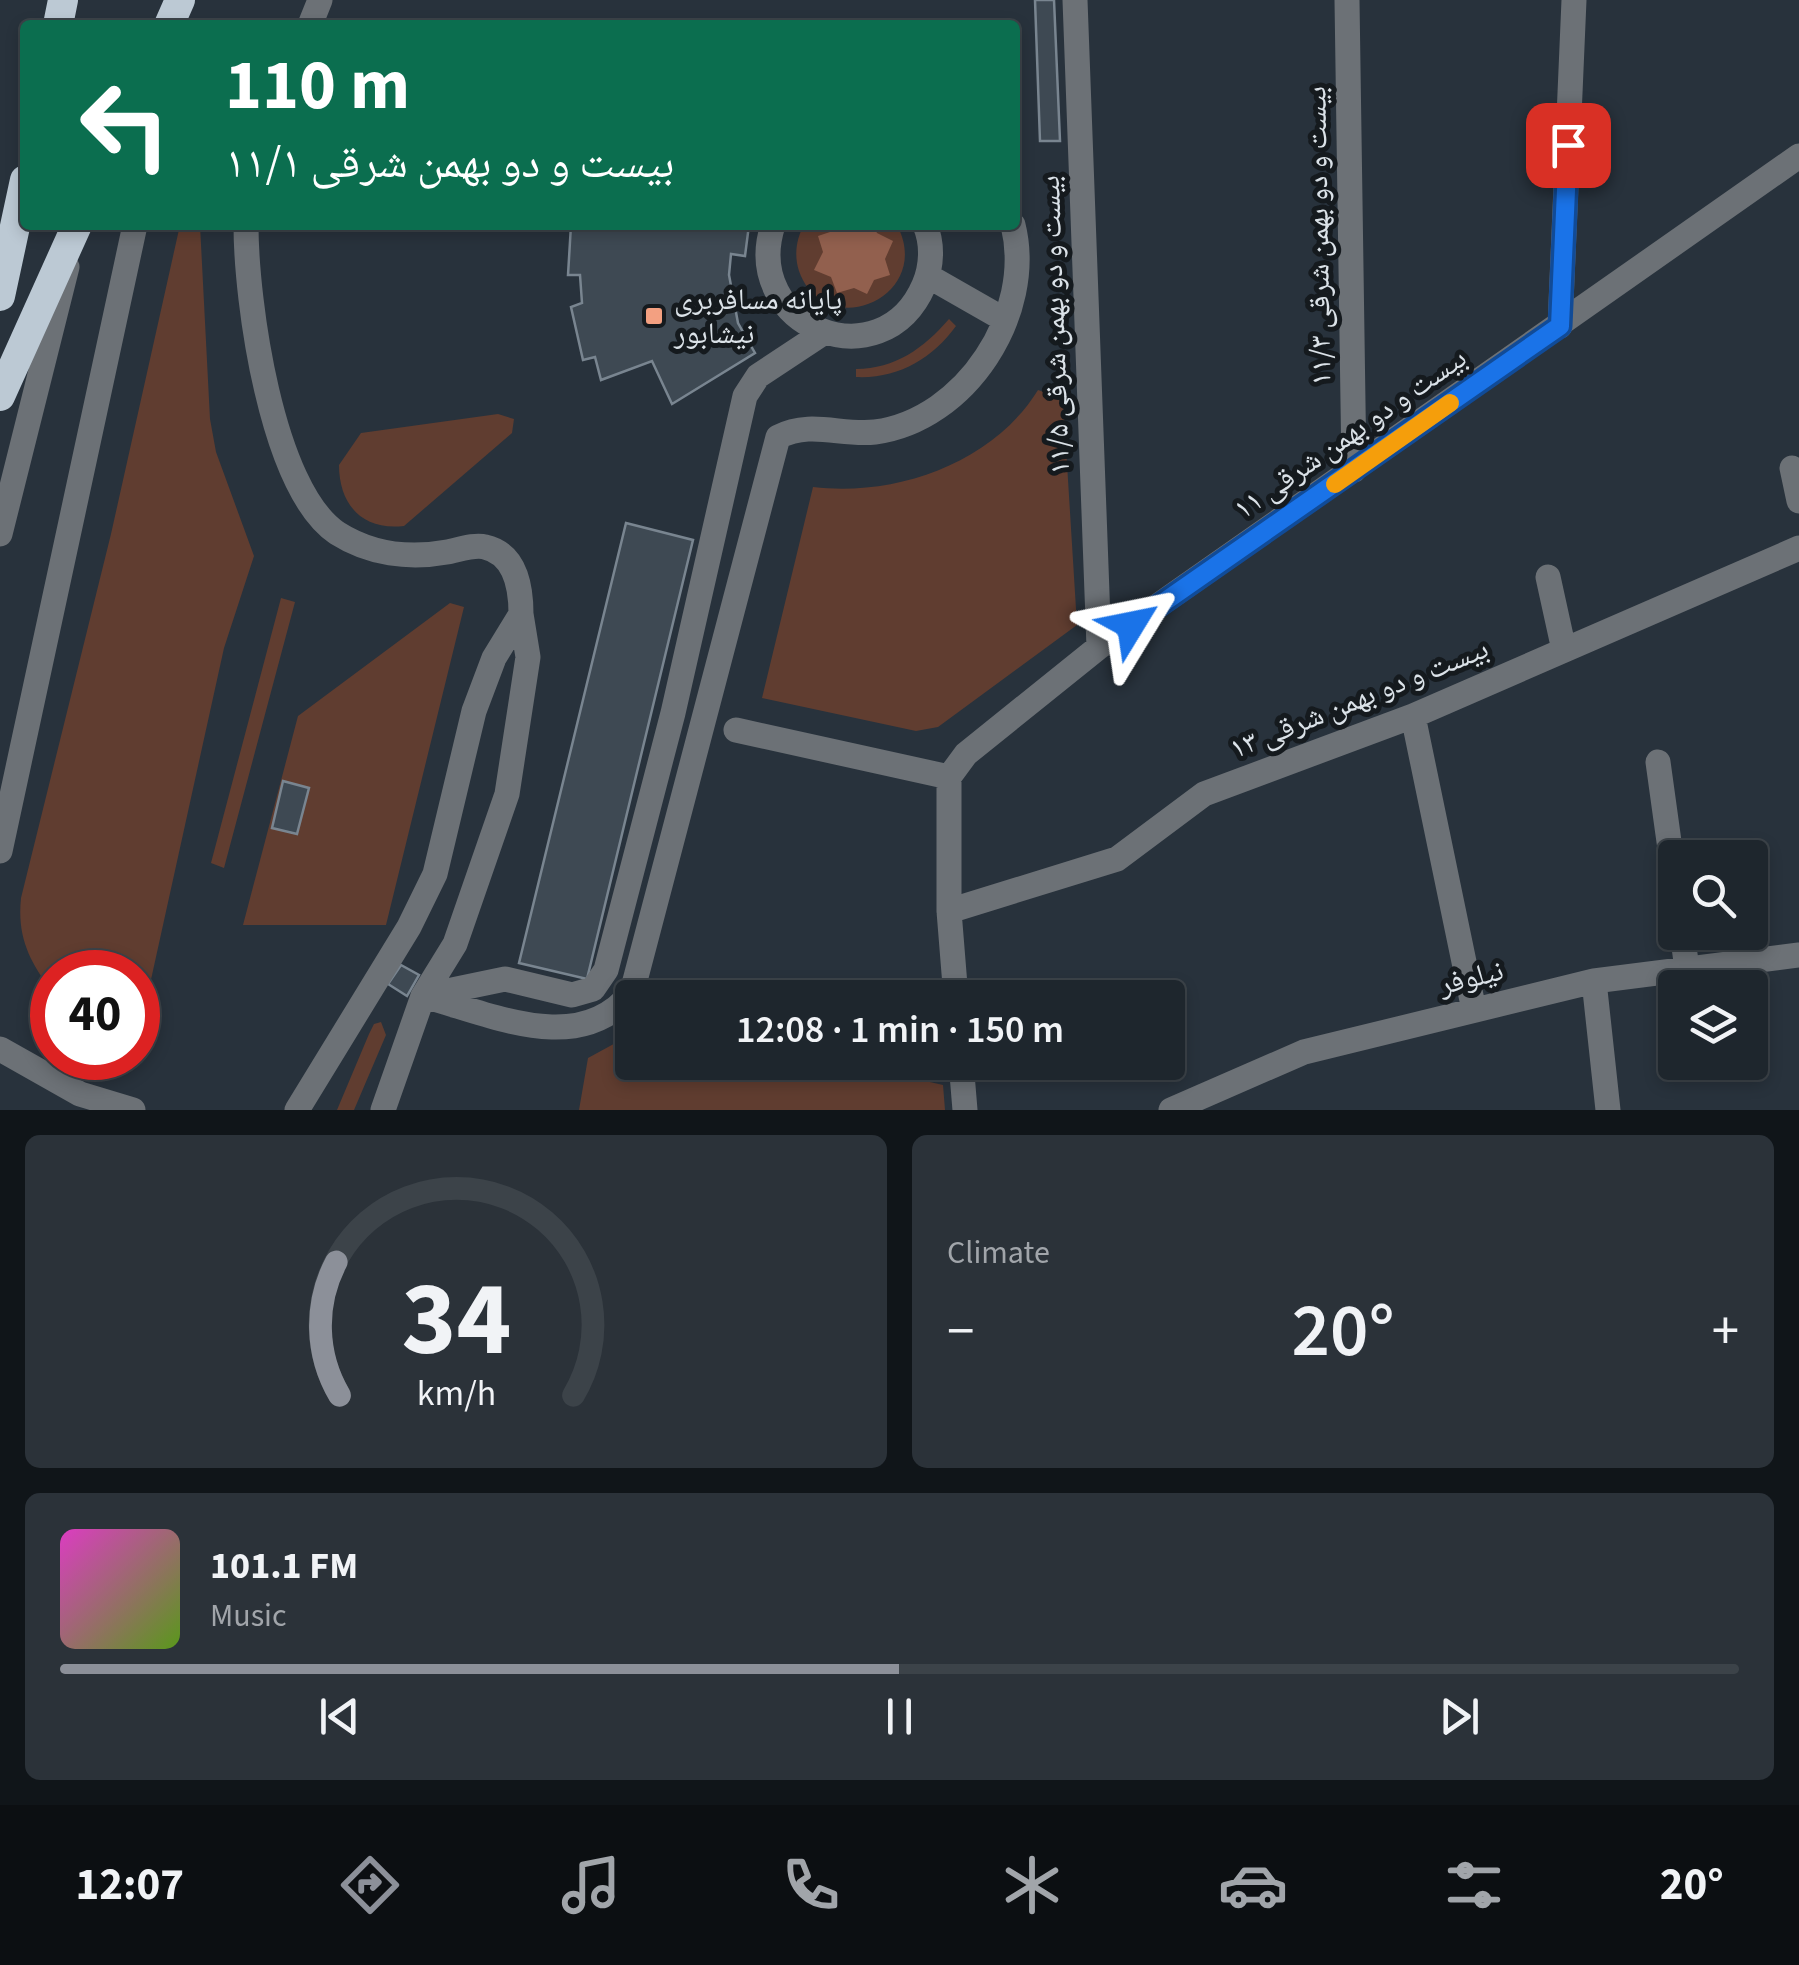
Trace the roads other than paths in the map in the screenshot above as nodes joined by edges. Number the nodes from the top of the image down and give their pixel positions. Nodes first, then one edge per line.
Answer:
1 (1075, 0) edge
2 (1347, 0) edge
3 (1574, 0) edge
4 (1799, 156) edge
5 (20, 203) edge
6 (75, 230) edge
7 (76, 230) edge
8 (134, 230) edge
9 (246, 230) edge
10 (772, 230) edge
11 (931, 230) edge
12 (1014, 230) edge
13 (928, 276) junction
14 (0, 296) edge
15 (1005, 320) junction
16 (1560, 326) junction
17 (823, 332) junction
18 (0, 396) edge
19 (1792, 468) dead end
20 (1354, 470) junction
21 (1799, 501) edge
22 (0, 534) edge
23 (1799, 548) edge
24 (1548, 578) dead end
25 (521, 614) junction
26 (1099, 647) junction
27 (1564, 650) junction
28 (1413, 716) junction
29 (736, 730) dead end
30 (1658, 762) dead end
31 (949, 777) junction
32 (1669, 840) edge
33 (0, 851) edge
34 (949, 911) junction
35 (1684, 950) edge
36 (1799, 955) edge
37 (1687, 969) junction
38 (955, 980) edge
39 (1594, 981) junction
40 (423, 996) junction
41 (1474, 1010) junction
42 (0, 1049) edge
43 (964, 1080) edge
44 (133, 1110) edge
45 (296, 1110) edge
46 (383, 1110) edge
47 (966, 1110) edge
48 (1171, 1110) edge
49 (1608, 1110) edge

1 - 26 street, بیست و دو بهمن شرقی ۱۱/۵
2 - 20 street, بیست و دو بهمن شرقی ۱۱/۳
3 - 16 street
4 - 16 street, بیست و دو بهمن شرقی ۱۱
5 - 14 highway
6 - 18 highway
7 - 22 street
8 - 33 street
9 - 25 street
10 - 17 street
11 - 13 street
12 - 15 street
13 - 15 street
13 - 17 street
15 - 40 street
16 - 20 street, بیست و دو بهمن شرقی ۱۱
17 - 40 street
19 - 21 street
20 - 26 street, بیست و دو بهمن شرقی ۱۱
23 - 27 street, بیست و دو بهمن شرقی ۱۳
24 - 27 street
25 - 40 street
25 - 45 street
26 - 31 street, بیست و دو بهمن شرقی ۱۱
27 - 28 street, بیست و دو بهمن شرقی ۱۳
28 - 34 street, بیست و دو بهمن شرقی ۱۳
28 - 41 street
29 - 31 street
30 - 32 street
31 - 34 street
34 - 38 street
35 - 37 street
36 - 37 street, نیلوفر
37 - 39 street, نیلوفر
39 - 41 street, نیلوفر
39 - 49 street
40 - 46 street
41 - 48 street, نیلوفر
42 - 44 street
43 - 47 street

